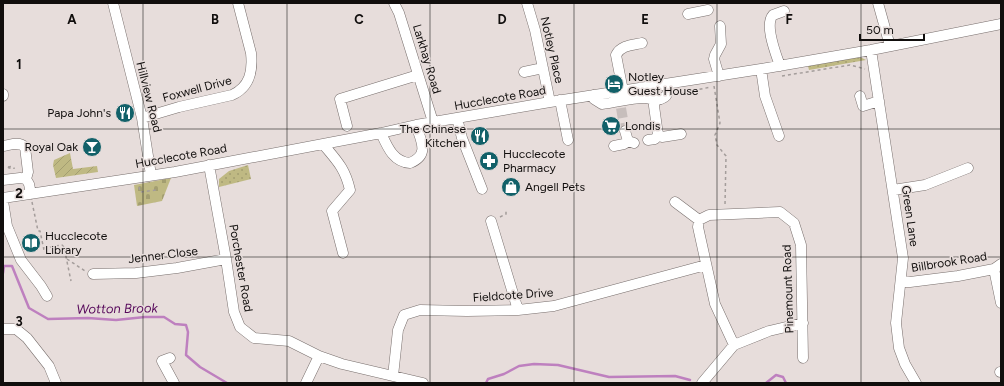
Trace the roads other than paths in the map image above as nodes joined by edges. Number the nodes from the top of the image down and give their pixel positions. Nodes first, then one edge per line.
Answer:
1 (113, 3) edge
2 (238, 3) edge
3 (394, 3) edge
4 (527, 3) edge
5 (878, 3) edge
6 (692, 10) edge
7 (708, 10) dead end
8 (784, 11) dead end
9 (1001, 24) edge
10 (720, 26) dead end
11 (642, 43) dead end
12 (890, 46) junction
13 (871, 50) junction
14 (780, 66) junction
15 (543, 68) junction
16 (761, 69) junction
17 (524, 72) dead end
18 (418, 75) junction
19 (719, 76) junction
20 (667, 84) junction
21 (623, 91) junction
22 (593, 95) junction
23 (860, 96) dead end
24 (555, 101) junction
25 (656, 101) junction
26 (879, 101) junction
27 (490, 113) junction
28 (142, 118) junction
29 (457, 118) junction
30 (499, 120) dead end
31 (433, 122) junction
32 (416, 125) junction
33 (347, 126) dead end
34 (381, 133) junction
35 (681, 134) dead end
36 (658, 136) junction
37 (779, 136) dead end
38 (629, 138) dead end
39 (568, 140) dead end
40 (648, 140) dead end
41 (323, 144) junction
42 (3, 146) edge
43 (614, 146) dead end
44 (209, 165) junction
45 (968, 168) dead end
46 (151, 175) junction
47 (3, 180) edge
48 (26, 180) junction
49 (482, 189) dead end
50 (893, 190) junction
51 (31, 194) junction
52 (3, 198) edge
53 (3, 201) edge
54 (675, 202) dead end
55 (699, 220) junction
56 (491, 221) dead end
57 (343, 253) dead end
58 (226, 259) junction
59 (706, 265) junction
60 (997, 267) edge
61 (99, 271) road end
62 (901, 281) junction
63 (47, 296) dead end
64 (1001, 303) edge
65 (518, 310) junction
66 (803, 323) junction
67 (3, 329) edge
68 (734, 345) junction
69 (319, 356) junction
70 (170, 358) dead end
71 (803, 358) dead end
72 (393, 376) junction
73 (56, 383) edge
74 (174, 383) edge
75 (306, 383) edge
76 (423, 383) edge
77 (702, 383) edge
78 (916, 383) edge

1 - 28 street, Hillview Road
2 - 28 street, Foxwell Drive
3 - 18 street, Larkhay Road
4 - 15 street, Notley Place
5 - 12 street
6 - 7 street
8 - 14 street
9 - 12 street, Hucclecote Road
10 - 19 street
11 - 21 street
12 - 13 street, Hucclecote Road
13 - 14 street, Hucclecote Road
13 - 26 street, Green Lane
14 - 16 street, Hucclecote Road
15 - 17 street
15 - 24 street, Notley Place
16 - 19 street, Hucclecote Road
16 - 37 street
18 - 31 street, Larkhay Road
18 - 33 street
19 - 20 street, Hucclecote Road
20 - 21 street, Hucclecote Road
20 - 25 street
21 - 22 street, Hucclecote Road
22 - 24 street, Hucclecote Road
22 - 25 street
23 - 26 street
24 - 27 street, Hucclecote Road
24 - 39 street, Notley Place
25 - 36 street
26 - 50 street, Green Lane
27 - 29 street, Hucclecote Road
27 - 30 street
28 - 46 street, Hillview Road
29 - 31 street, Hucclecote Road
29 - 49 street
31 - 32 street, Hucclecote Road
32 - 34 street, Hucclecote Road
32 - 34 street
34 - 41 street, Hucclecote Road
35 - 36 street
36 - 40 street
38 - 43 street
41 - 44 street, Hucclecote Road
41 - 57 street
42 - 48 street
44 - 46 street, Hucclecote Road
44 - 58 street, Porchester Road
45 - 50 street
46 - 51 street, Hucclecote Road
47 - 48 street
48 - 51 street
50 - 62 street, Green Lane
51 - 52 street, Hucclecote Road
53 - 63 street
54 - 55 street
55 - 59 street
55 - 66 street, Pinemount Road
56 - 65 street
58 - 61 street, Jenner Close
58 - 69 street, Porchester Road
59 - 65 street, Fieldcote Drive
59 - 68 street
60 - 62 street, Billbrook Road
60 - 64 street
62 - 78 street, Green Lane
65 - 72 street, Fieldcote Drive
66 - 68 street
66 - 71 street, Pinemount Road
67 - 73 street
68 - 77 street
69 - 72 street, Porchester Road
69 - 75 street
70 - 74 street
72 - 76 street, Porchester Road

